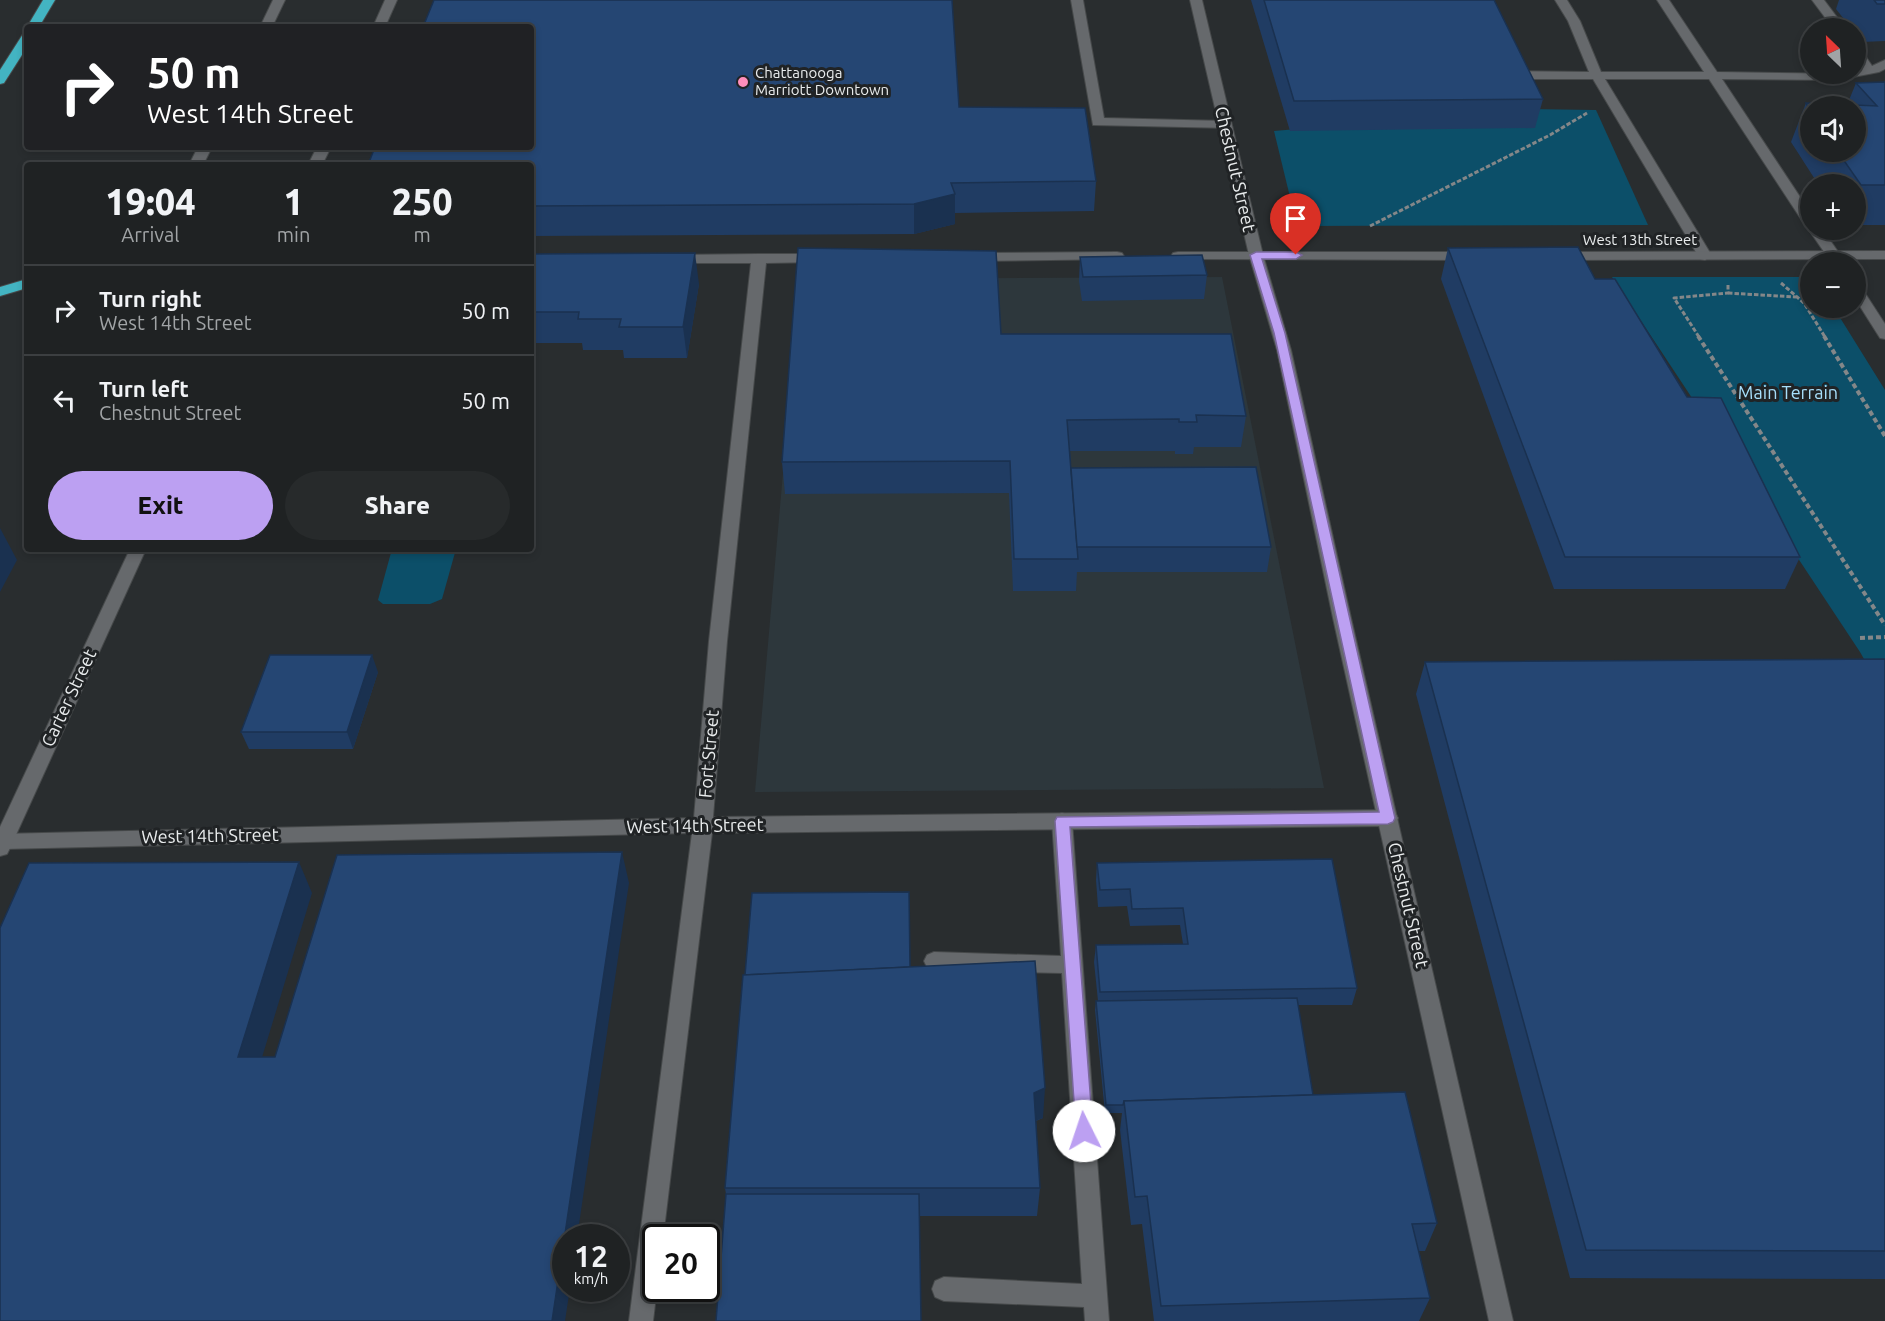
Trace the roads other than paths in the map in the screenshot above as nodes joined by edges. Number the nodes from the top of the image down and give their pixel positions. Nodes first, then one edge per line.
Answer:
1 (49, 0) edge
2 (279, 0) edge
3 (391, 0) edge
4 (1077, 0) edge
5 (1196, 0) edge
6 (1561, 0) edge
7 (1663, 0) edge
8 (1818, 0) edge
9 (1832, 18) edge
10 (35, 24) edge
11 (267, 24) edge
12 (380, 24) edge
13 (24, 42) edge
14 (1885, 64) edge
15 (1866, 65) edge
16 (1870, 71) junction
17 (1596, 74) junction
18 (1712, 74) junction
19 (1509, 75) edge
20 (0, 80) edge
21 (1225, 125) junction
22 (1800, 207) edge
23 (1256, 255) junction
24 (1885, 255) edge
25 (1133, 256) edge
26 (1168, 256) edge
27 (1483, 256) edge
28 (1541, 256) edge
29 (1705, 256) junction
30 (958, 257) edge
31 (1866, 257) edge
32 (759, 258) junction
33 (829, 258) edge
34 (1800, 258) edge
35 (651, 259) edge
36 (24, 284) edge
37 (0, 292) edge
38 (1866, 306) edge
39 (1885, 335) edge
40 (137, 552) edge
41 (1388, 818) junction
42 (1062, 821) junction
43 (703, 825) junction
44 (2, 844) edge
45 (934, 961) dead end
46 (1072, 965) junction
47 (944, 1289) dead end
48 (1096, 1296) junction
49 (640, 1321) edge
50 (1097, 1321) edge
51 (1501, 1321) edge

1 - 10 highway
2 - 11 street
3 - 12 street
4 - 21 street
5 - 21 street, Chestnut Street
6 - 17 street
7 - 18 street
8 - 9 street
13 - 20 highway
14 - 16 street
15 - 16 street
16 - 18 street
17 - 18 street
17 - 19 street
17 - 29 street
18 - 22 street
21 - 23 street, Chestnut Street
23 - 26 street
23 - 27 street
23 - 41 street, Chestnut Street
24 - 31 street, West 13th Street
25 - 30 street
28 - 29 street, West 13th Street
29 - 34 street, West 13th Street
32 - 33 street
32 - 35 street
32 - 43 street, Fort Street
36 - 37 highway
38 - 39 street
40 - 44 street, Carter Street
41 - 42 street, West 14th Street
41 - 51 street, Chestnut Street
42 - 43 street, West 14th Street
42 - 46 street
43 - 44 street, West 14th Street
43 - 49 street, Fort Street
45 - 46 street
46 - 48 street
47 - 48 street
48 - 50 street

